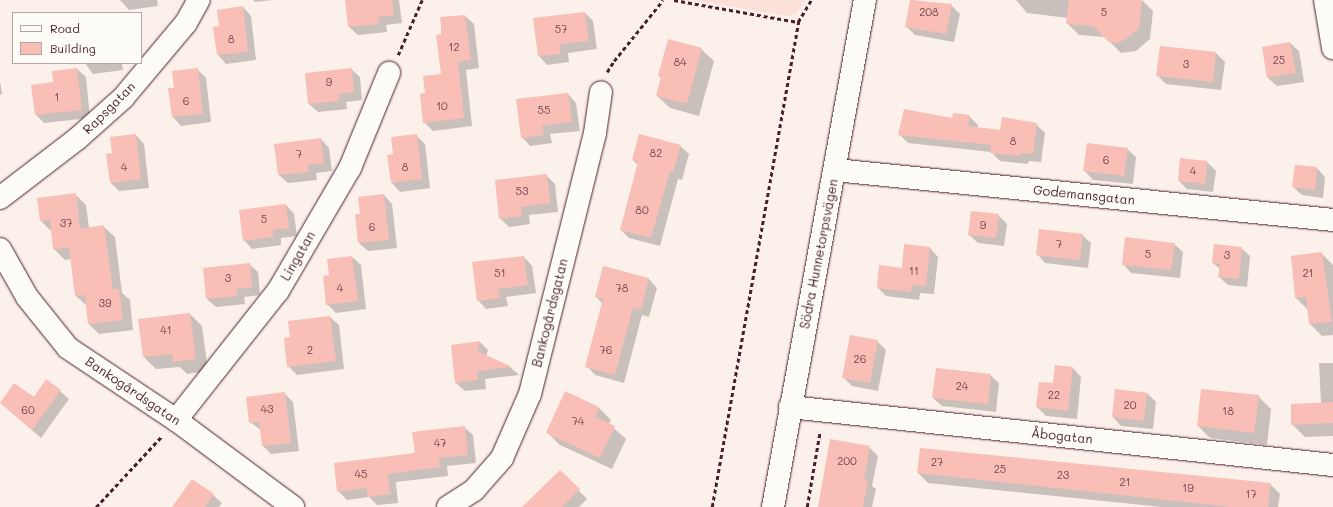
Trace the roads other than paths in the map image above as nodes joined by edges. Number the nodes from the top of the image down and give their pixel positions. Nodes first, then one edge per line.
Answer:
1 (199, 0) edge
2 (865, 0) edge
3 (1325, 0) edge
4 (1333, 48) edge
5 (389, 73) road end
6 (601, 92) road end
7 (835, 170) junction
8 (0, 198) edge
9 (1333, 220) edge
10 (0, 249) edge
11 (790, 407) junction
12 (176, 420) junction
13 (1333, 464) edge
14 (293, 507) edge
15 (448, 507) edge
16 (773, 507) edge

1 - 8 street, Rapsgatan
2 - 7 street, Södra Hunnetorpsvägen
3 - 4 street
5 - 12 street, Lingatan
6 - 15 street, Bankogårdsgatan
7 - 9 street, Godemansgatan
7 - 11 street, Södra Hunnetorpsvägen
10 - 12 street, Bankogårdsgatan
11 - 13 street, Åbogatan
11 - 16 street, Södra Hunnetorpsvägen
12 - 14 street, Bankogårdsgatan

